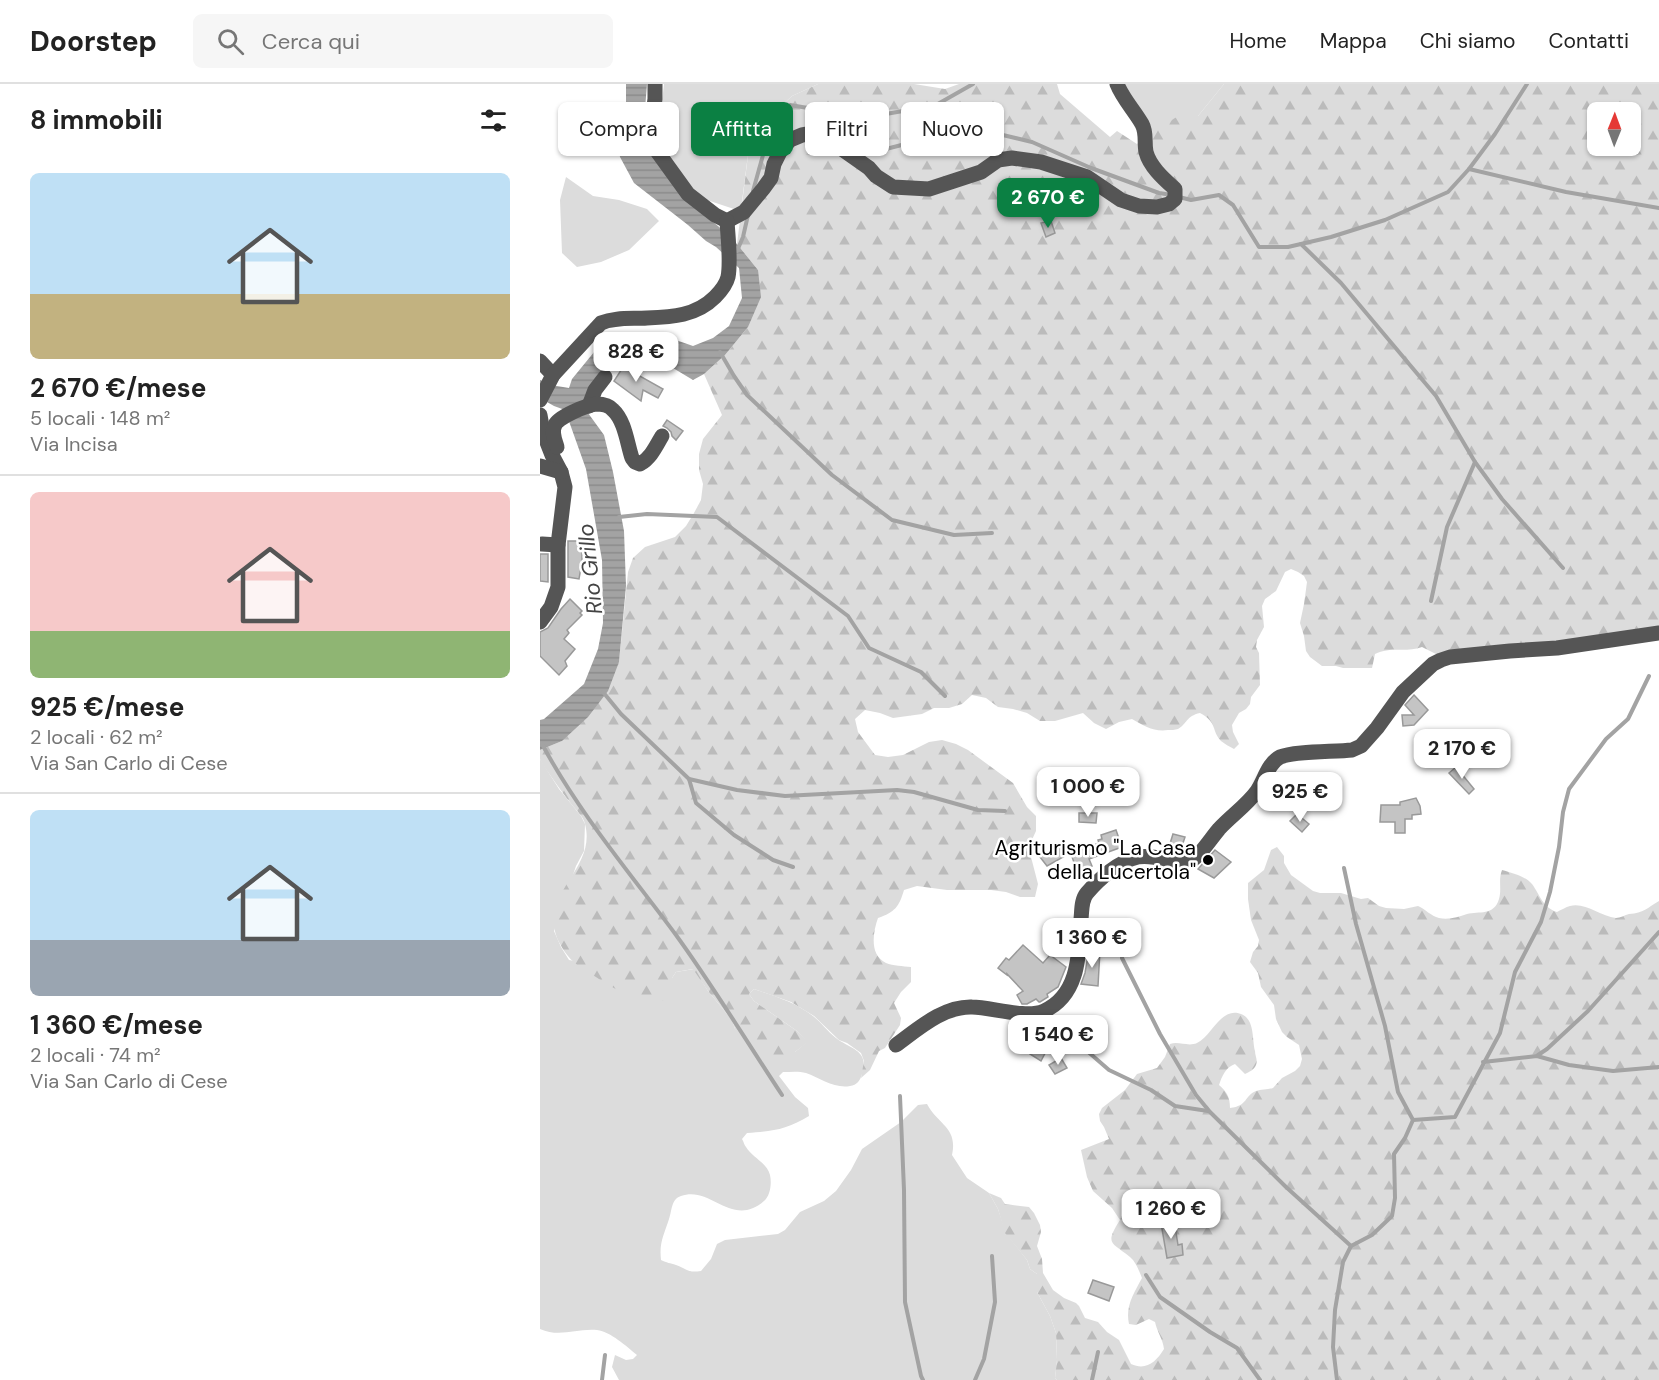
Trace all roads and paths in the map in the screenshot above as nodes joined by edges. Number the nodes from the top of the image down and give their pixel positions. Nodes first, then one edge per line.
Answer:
1 (656, 84) edge
2 (1117, 84) edge
3 (727, 227) junction
4 (540, 361) edge
5 (551, 377) junction
6 (605, 377) dead end
7 (540, 400) edge
8 (589, 406) junction
9 (540, 415) edge
10 (662, 436) dead end
11 (540, 466) edge
12 (561, 472) junction
13 (542, 544) dead end
14 (558, 545) junction
15 (540, 622) edge
16 (1659, 633) edge
17 (896, 1044) dead end

1 - 3 street
2 - 3 street
3 - 5 street
4 - 5 street
5 - 7 street
6 - 8 street
8 - 10 street
8 - 12 street
9 - 12 street
11 - 12 street
12 - 14 street
13 - 14 street
14 - 15 street
16 - 17 street

